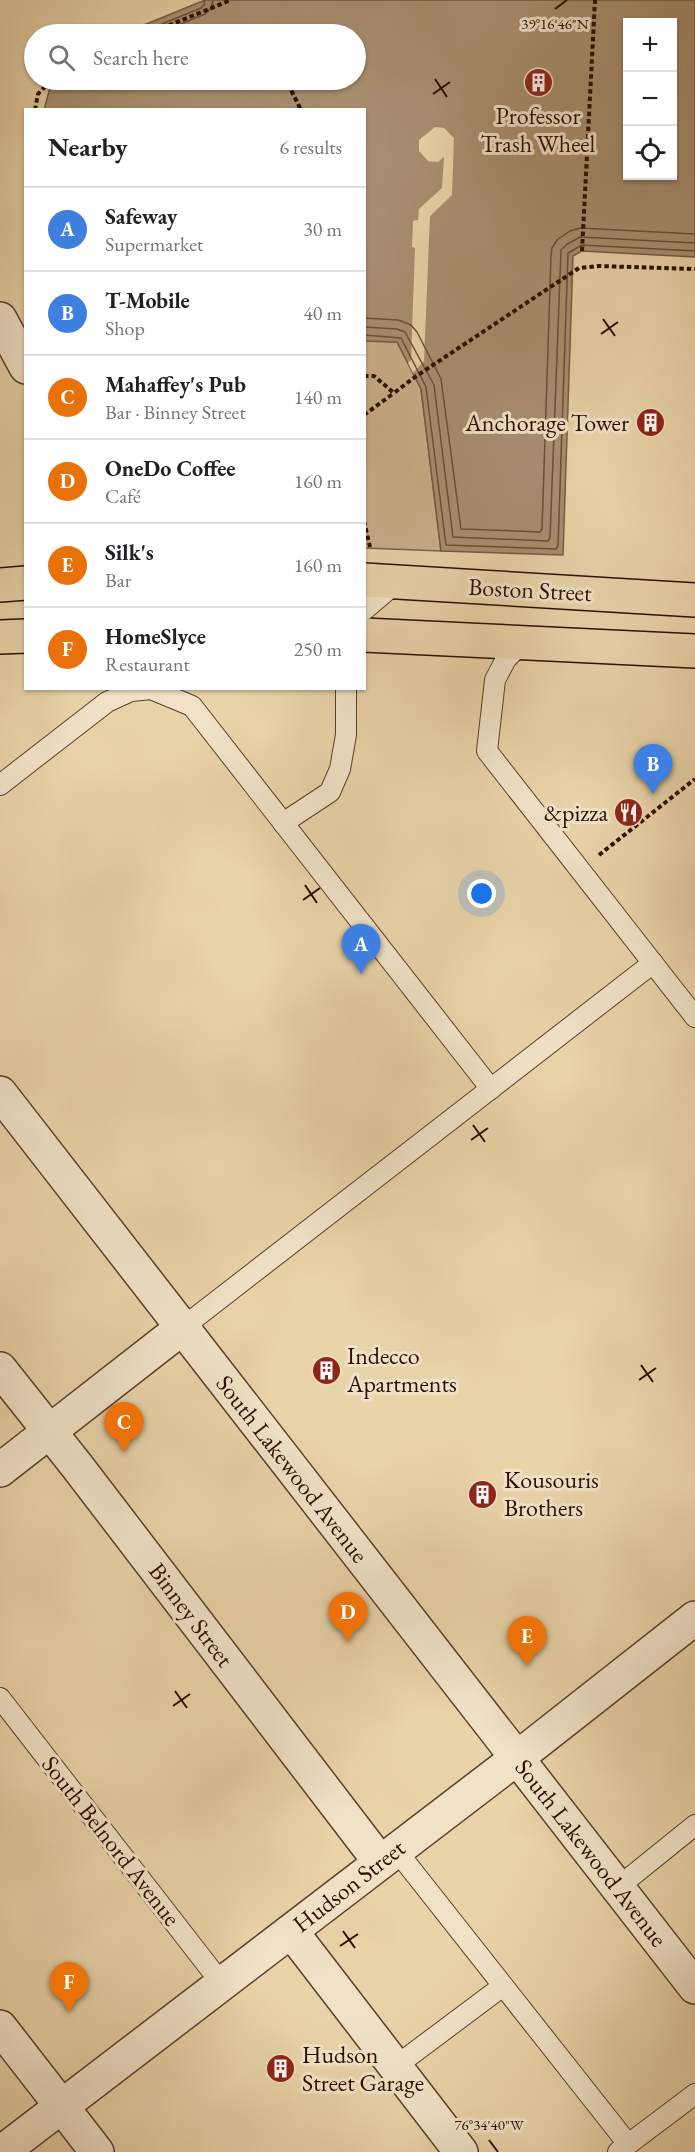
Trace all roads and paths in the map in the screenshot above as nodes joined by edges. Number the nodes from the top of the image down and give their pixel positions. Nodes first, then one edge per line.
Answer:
1 (231, 0) edge
2 (595, 0) edge
3 (172, 24) edge
4 (42, 90) edge
5 (291, 90) edge
6 (35, 108) edge
7 (300, 108) edge
8 (582, 251) dead end
9 (695, 269) edge
10 (0, 319) edge
11 (24, 363) edge
12 (366, 376) edge
13 (394, 393) junction
14 (366, 414) edge
15 (366, 530) edge
16 (370, 547) dead end
17 (366, 580) edge
18 (397, 582) junction
19 (24, 583) edge
20 (0, 585) edge
21 (695, 600) edge
22 (366, 608) edge
23 (366, 635) edge
24 (24, 636) edge
25 (0, 637) edge
26 (523, 642) junction
27 (695, 651) edge
28 (141, 690) edge
29 (153, 690) edge
30 (346, 690) edge
31 (695, 779) edge
32 (0, 785) edge
33 (283, 823) junction
34 (580, 870) junction
35 (653, 963) junction
36 (695, 1017) edge
37 (491, 1089) junction
38 (0, 1093) edge
39 (182, 1328) junction
40 (0, 1369) edge
41 (50, 1431) junction
42 (0, 1470) edge
43 (695, 1618) edge
44 (0, 1698) edge
45 (517, 1758) junction
46 (695, 1825) edge
47 (388, 1856) junction
48 (617, 1888) junction
49 (291, 1931) junction
50 (222, 1984) junction
51 (503, 1986) junction
52 (695, 1988) edge
53 (0, 2027) edge
54 (396, 2066) junction
55 (695, 2094) edge
56 (62, 2106) junction
57 (623, 2148) edge
58 (2, 2152) edge
59 (97, 2152) edge
60 (461, 2152) edge

1 - 3 path
2 - 8 path
4 - 6 path
5 - 7 path
9 - 13 path
10 - 11 street
12 - 13 path
13 - 14 path
15 - 16 path
17 - 18 main road, Boston Street
18 - 21 main road, Boston Street
18 - 22 lane
19 - 20 main road
23 - 26 main road
24 - 25 main road
26 - 27 main road
26 - 34 lane
28 - 32 lane
29 - 33 lane
30 - 33 lane
31 - 34 path
33 - 37 lane
34 - 35 lane
35 - 36 lane
35 - 37 lane
37 - 39 lane
38 - 39 street, South Lakewood Avenue
39 - 41 street
39 - 45 street, South Lakewood Avenue
40 - 41 street, Binney Street
41 - 42 street
41 - 47 street, Binney Street
43 - 45 street, Hudson Street
44 - 50 lane, South Belnord Avenue
45 - 47 street, Hudson Street
45 - 48 street, South Lakewood Avenue
46 - 48 lane
47 - 49 street, Hudson Street
47 - 51 lane
48 - 52 street, South Lakewood Avenue
49 - 50 street, Hudson Street
49 - 54 street
50 - 56 street, Hudson Street
51 - 54 lane
51 - 57 lane
53 - 56 street
54 - 60 street
55 - 57 lane
56 - 58 street, Hudson Street
56 - 59 street

